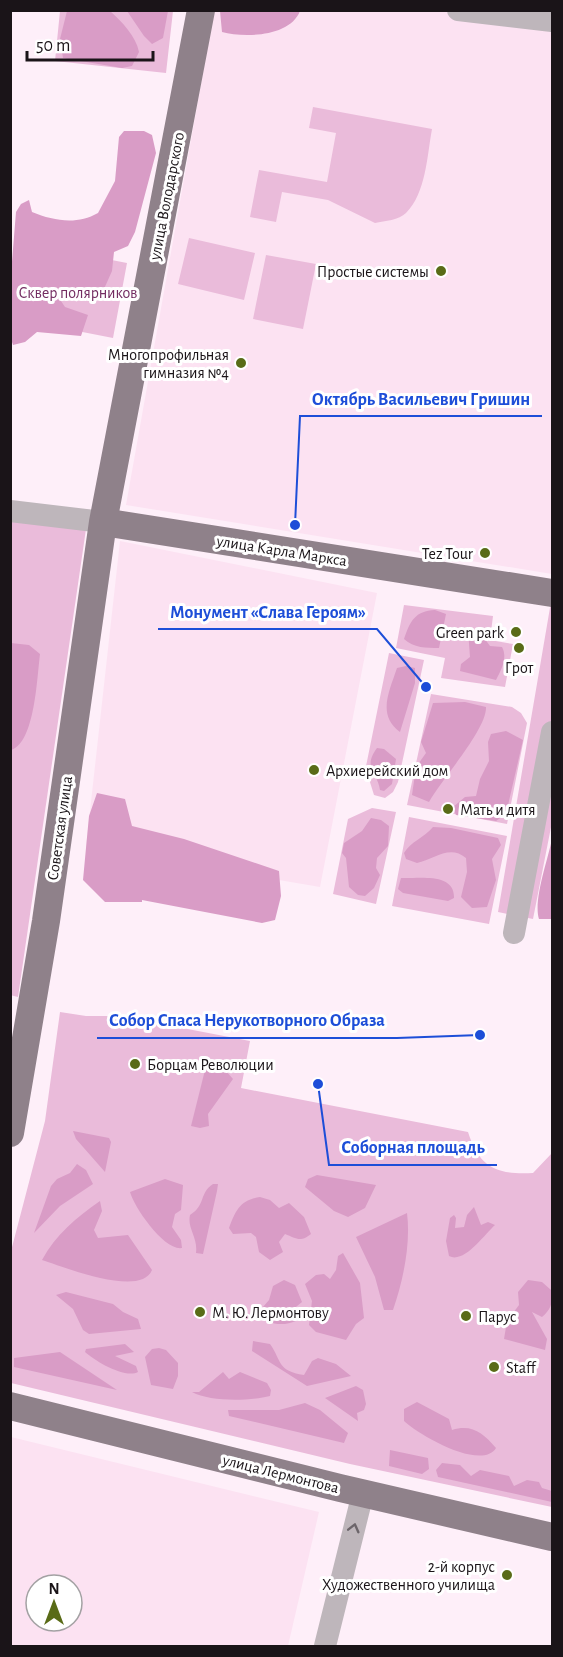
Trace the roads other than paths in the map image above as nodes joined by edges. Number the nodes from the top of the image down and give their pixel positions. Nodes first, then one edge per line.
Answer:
1 (201, 10) edge
2 (459, 10) edge
3 (551, 18) edge
4 (10, 511) edge
5 (103, 522) junction
6 (552, 593) edge
7 (552, 732) edge
8 (514, 933) dead end
9 (10, 1133) edge
10 (10, 1406) edge
11 (363, 1493) junction
12 (552, 1537) edge
13 (325, 1647) edge

1 - 5 main road, улица Володарского
2 - 3 street
4 - 5 street, улица Карла Маркса
5 - 6 main road, улица Карла Маркса
5 - 9 main road, Советская улица
7 - 8 street
10 - 11 main road, улица Лермонтова
11 - 12 main road, улица Лермонтова
13 -> 11 street

